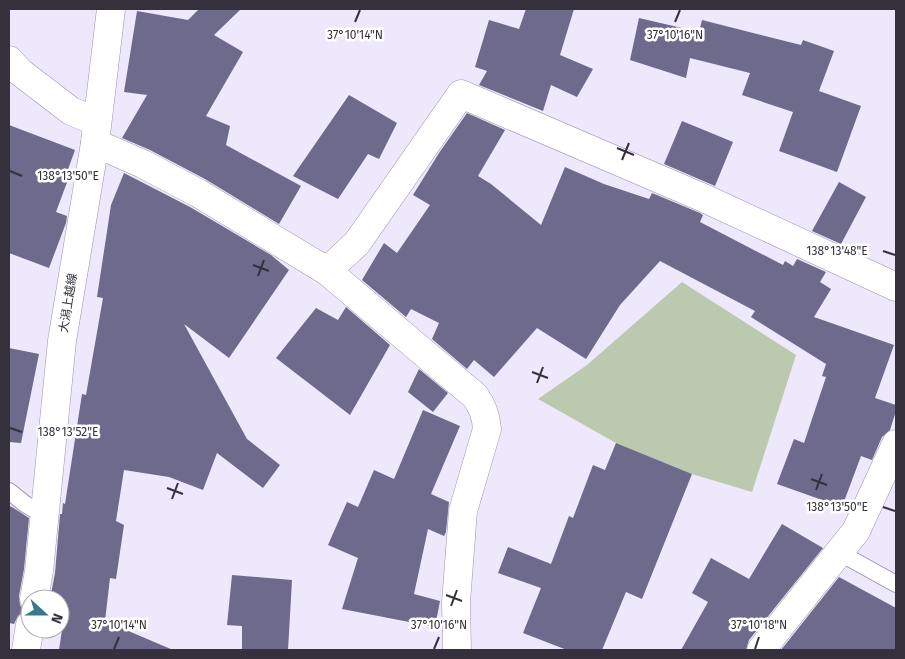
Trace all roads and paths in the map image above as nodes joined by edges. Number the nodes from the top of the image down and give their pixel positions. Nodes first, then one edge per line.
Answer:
1 (111, 9) edge
2 (9, 60) edge
3 (96, 133) junction
4 (327, 271) junction
5 (896, 287) edge
6 (896, 444) edge
7 (9, 491) edge
8 (44, 515) junction
9 (840, 553) junction
10 (896, 584) edge
11 (35, 589) edge
12 (457, 650) edge
13 (761, 650) edge

1 - 3 street, 大潟上越線
2 - 3 street
3 - 4 street
3 - 8 street, 大潟上越線
4 - 5 street
4 - 12 street
6 - 9 street
7 - 8 lane
8 - 11 street, 大潟上越線
9 - 10 lane
9 - 13 street

